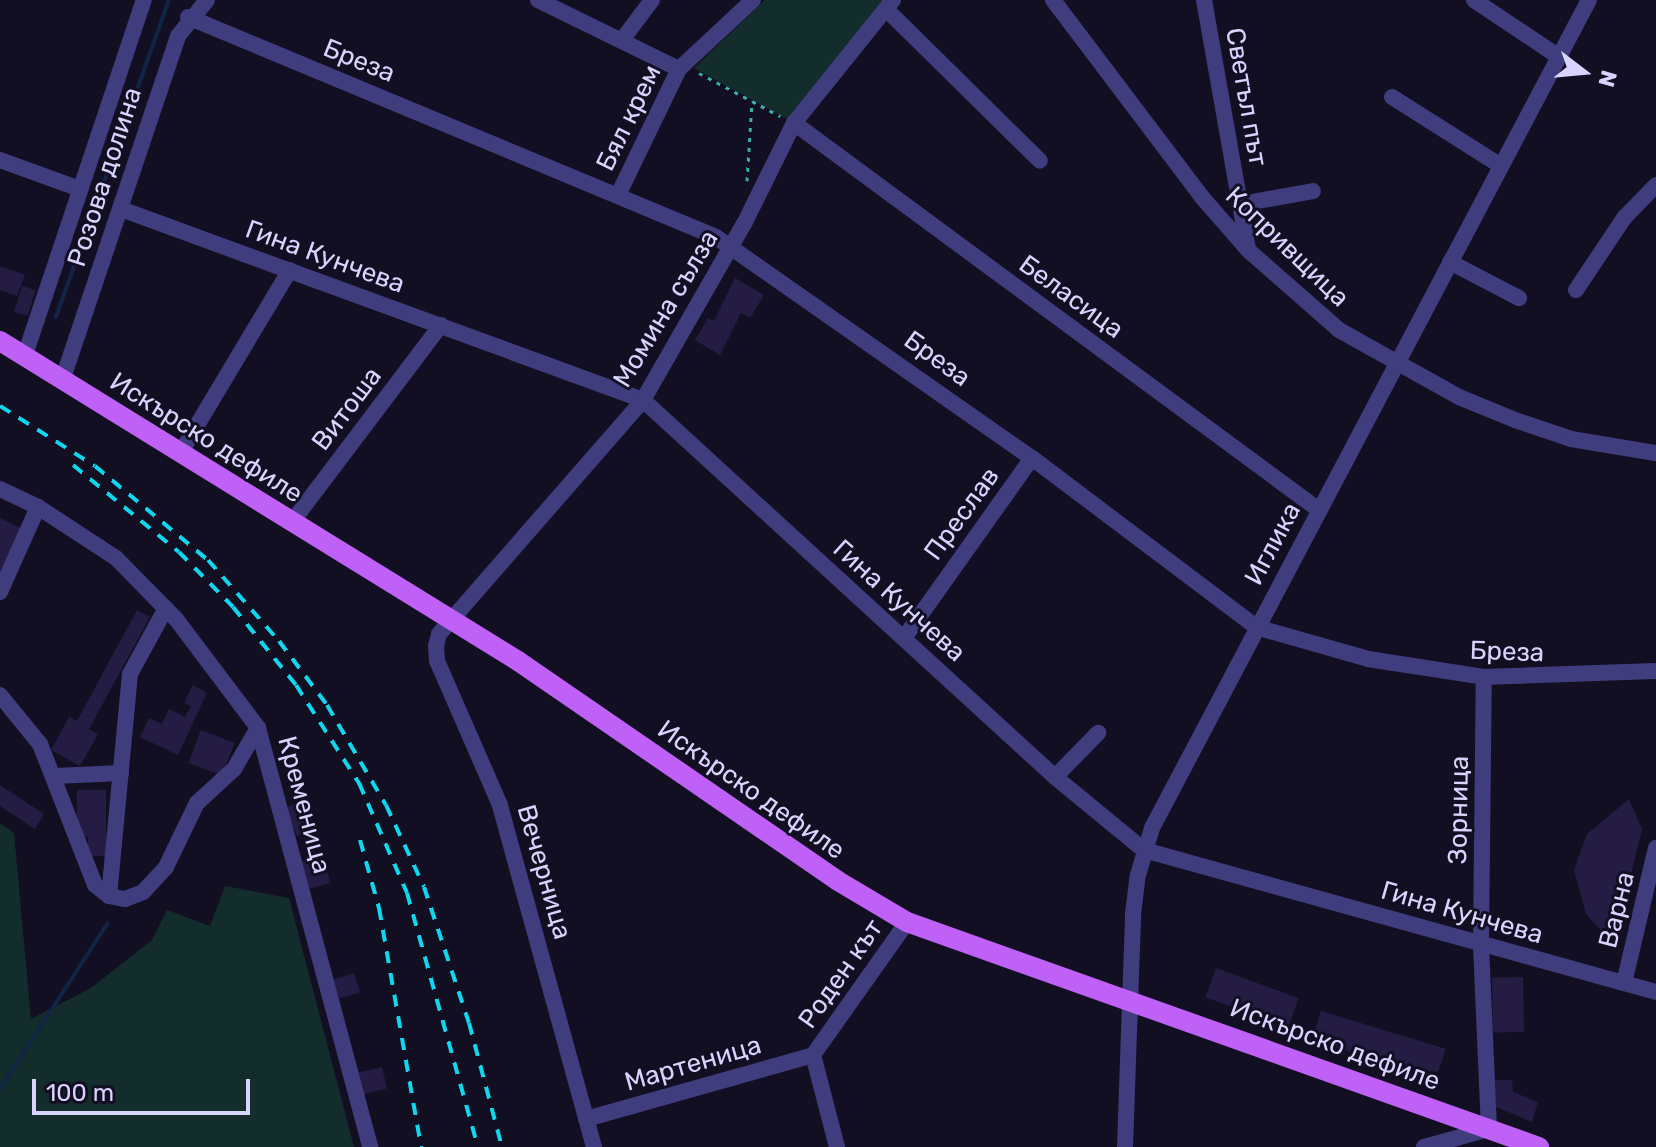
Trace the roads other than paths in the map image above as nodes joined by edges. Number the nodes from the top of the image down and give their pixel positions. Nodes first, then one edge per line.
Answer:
1 (144, 0) edge
2 (207, 0) edge
3 (538, 0) edge
4 (652, 0) edge
5 (753, 0) edge
6 (1053, 0) edge
7 (1204, 0) edge
8 (1474, 0) edge
9 (1589, 0) edge
10 (889, 4) edge
11 (188, 17) junction
12 (622, 40) junction
13 (1559, 57) junction
14 (681, 67) junction
15 (1392, 97) dead end
16 (794, 123) junction
17 (0, 160) edge
18 (1040, 161) dead end
19 (1501, 166) junction
20 (1656, 185) edge
21 (80, 189) junction
22 (1313, 191) dead end
23 (619, 193) junction
24 (1241, 204) junction
25 (121, 209) junction
26 (731, 247) junction
27 (1248, 250) junction
28 (1450, 262) junction
29 (290, 270) junction
30 (1576, 290) dead end
31 (1519, 298) dead end
32 (441, 325) junction
33 (0, 341) edge
34 (25, 355) junction
35 (1396, 364) junction
36 (63, 378) junction
37 (643, 400) junction
38 (181, 452) junction
39 (1656, 453) edge
40 (1032, 458) junction
41 (0, 489) edge
42 (38, 507) junction
43 (1319, 510) junction
44 (292, 522) junction
45 (0, 592) edge
46 (166, 608) junction
47 (450, 621) junction
48 (1256, 627) junction
49 (904, 638) junction
50 (1656, 671) edge
51 (1484, 677) junction
52 (1656, 688) edge
53 (0, 695) edge
54 (258, 728) junction
55 (1098, 733) dead end
56 (121, 773) junction
57 (55, 776) junction
58 (1055, 777) junction
59 (1656, 848) edge
60 (1144, 850) junction
61 (1653, 880) edge
62 (109, 896) junction
63 (907, 922) junction
64 (1481, 943) junction
65 (1624, 983) junction
66 (1656, 992) edge
67 (1130, 1000) junction
68 (813, 1055) junction
69 (586, 1119) junction
70 (1489, 1129) junction
71 (370, 1147) edge
72 (594, 1147) edge
73 (837, 1147) edge
74 (1125, 1147) edge
75 (1424, 1147) edge
76 (1539, 1147) edge

1 - 21 street, Розова долина
2 - 11 street, Розова долина
3 - 12 street
4 - 12 street
5 - 14 street, Бял крем
6 - 27 street, Копривщица
7 - 24 street, Светъл път
8 - 13 street
9 - 13 street, Иглика
10 - 16 street, Момина сълза
10 - 18 street
11 - 23 street, Бреза
11 - 25 street, Розова долина
12 - 14 street
13 - 19 street, Иглика
14 - 23 street, Бял крем
15 - 19 street
16 - 26 street, Момина сълза
16 - 43 street, Беласица
17 - 21 street
19 - 28 street, Иглика
20 - 30 street
21 - 34 street, Розова долина
22 - 24 street
23 - 26 street, Бреза
24 - 27 street, Светъл път
25 - 29 street, Гина Кунчева
25 - 36 street, Розова долина
26 - 37 street, Момина сълза
26 - 40 street, Бреза
27 - 35 street, Копривщица
28 - 31 street
28 - 35 street, Иглика
29 - 32 street, Гина Кунчева
29 - 38 street
32 - 37 street, Гина Кунчева
32 - 44 street, Витоша
33 - 34 main road, Искърско дефиле
34 - 36 main road, Искърско дефиле
35 - 39 street, Копривщица
35 - 43 street, Иглика
36 - 38 main road, Искърско дефиле
37 - 47 street, Момина сълза
37 - 49 street, Гина Кунчева
38 - 44 main road, Искърско дефиле
40 - 48 street, Бреза
40 - 49 street, Преслав
41 - 42 street, Кременица
42 - 45 street
42 - 46 street, Кременица
43 - 48 street, Иглика
44 - 47 main road, Искърско дефиле
46 - 54 street, Кременица
46 - 56 street
47 - 63 main road, Искърско дефиле
47 - 69 street, Вечерница
48 - 51 street, Бреза
48 - 60 street, Иглика
49 - 58 street, Гина Кунчева
50 - 51 street, Бреза
50 - 52 street
51 - 64 street, Зорница
53 - 57 street
54 - 62 street
54 - 71 street, Кременица
55 - 58 street
56 - 57 street
56 - 62 street
57 - 62 street
58 - 60 street, Гина Кунчева
59 - 61 street, Варна
60 - 64 street, Гина Кунчева
60 - 67 street, Иглика
61 - 65 street, Варна
63 - 67 main road, Искърско дефиле
63 - 68 street, Роден кът
64 - 65 street, Гина Кунчева
64 - 70 street, Зорница
65 - 66 street, Гина Кунчева
67 - 70 main road, Искърско дефиле
67 - 74 street, Иглика
68 - 69 street, Мартеница
68 - 73 street, Роден кът
69 - 72 street, Вечерница
70 - 75 street
70 - 76 main road, Искърско дефиле

